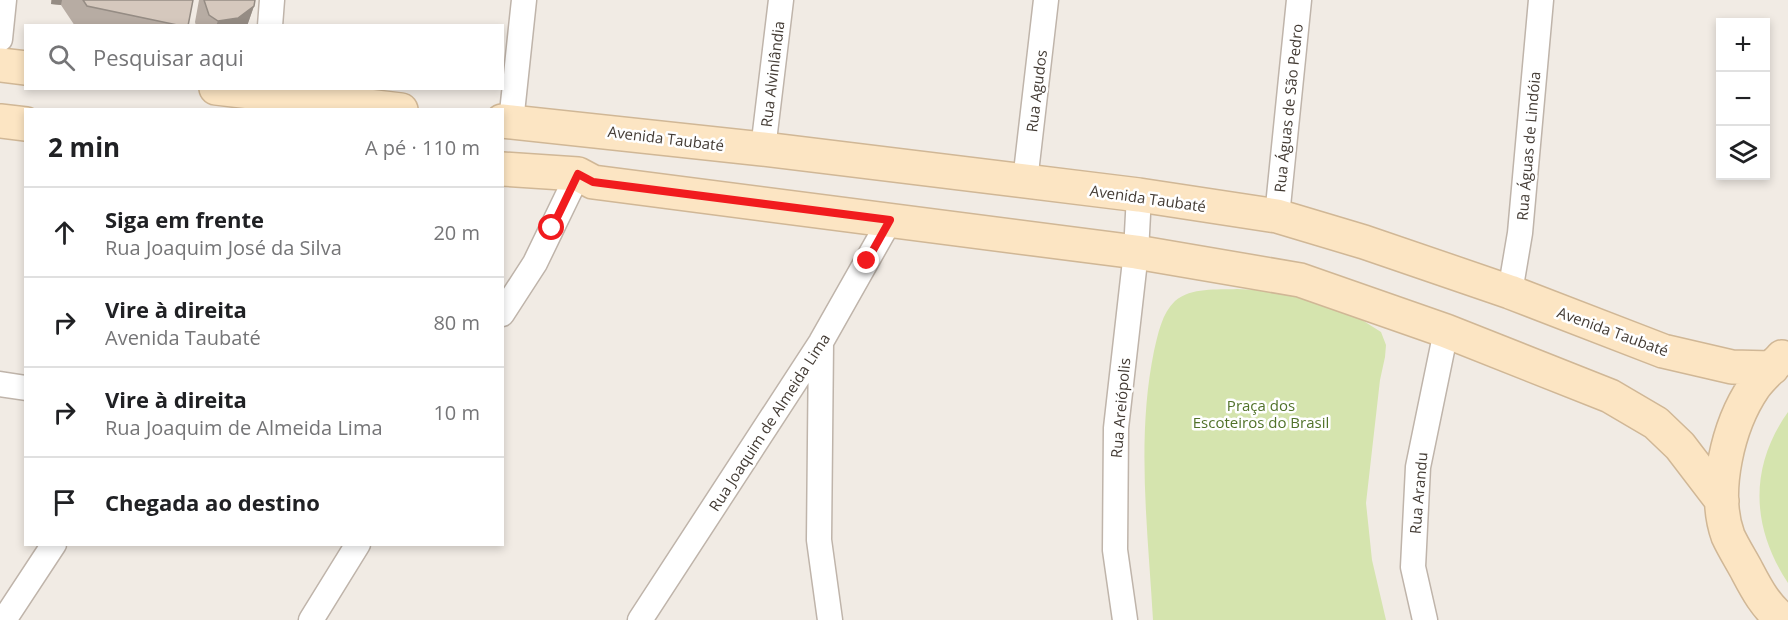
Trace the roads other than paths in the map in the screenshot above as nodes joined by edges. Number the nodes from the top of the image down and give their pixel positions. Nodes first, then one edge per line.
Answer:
1 (4, 0) edge
2 (272, 0) edge
3 (525, 0) edge
4 (781, 0) edge
5 (1046, 0) edge
6 (1299, 0) edge
7 (1541, 0) edge
8 (270, 24) edge
9 (0, 39) edge
10 (0, 65) edge
11 (24, 68) edge
12 (247, 90) edge
13 (263, 91) edge
14 (386, 108) edge
15 (0, 121) edge
16 (507, 122) edge
17 (24, 124) edge
18 (580, 128) junction
19 (626, 133) junction
20 (763, 149) junction
21 (504, 169) edge
22 (578, 174) junction
23 (1025, 182) junction
24 (614, 184) junction
25 (1139, 195) junction
26 (1277, 216) junction
27 (890, 220) junction
28 (1136, 252) junction
29 (1510, 292) junction
30 (504, 311) edge
31 (1446, 331) junction
32 (821, 342) junction
33 (1783, 356) edge
34 (0, 384) edge
35 (24, 388) edge
36 (1722, 501) junction
37 (53, 546) edge
38 (357, 546) edge
39 (1766, 612) edge
40 (4, 620) edge
41 (311, 620) edge
42 (640, 620) edge
43 (830, 620) edge
44 (1125, 620) edge
45 (1425, 620) edge

1 - 9 street
2 - 8 street
3 - 16 street
4 - 20 street, Rua Alvinlândia
5 - 23 street, Rua Agudos
6 - 26 street, Rua Águas de São Pedro
7 - 29 street, Rua Águas de Lindóia
10 - 11 street
12 - 13 street
13 - 14 street
15 - 17 street
16 - 18 street, Avenida Taubaté
18 - 19 street, Avenida Taubaté
18 - 22 street
19 - 20 street, Avenida Taubaté
19 - 24 street
20 - 23 street, Avenida Taubaté
21 - 22 street
22 - 24 street
22 - 30 street
23 - 25 street, Avenida Taubaté
24 - 27 street
25 - 26 street, Avenida Taubaté
25 - 28 street, Rua Areiópolis
26 - 29 street, Avenida Taubaté
27 - 28 street
27 - 32 street, Rua Joaquim de Almeida Lima
28 - 31 street
28 - 44 street, Rua Areiópolis
29 - 33 street, Avenida Taubaté
31 - 36 street
31 - 45 street, Rua Arandu
32 - 42 street, Rua Joaquim de Almeida Lima
32 - 43 street
33 - 36 street
34 - 35 street
36 - 39 street
37 - 40 street
38 - 41 street

